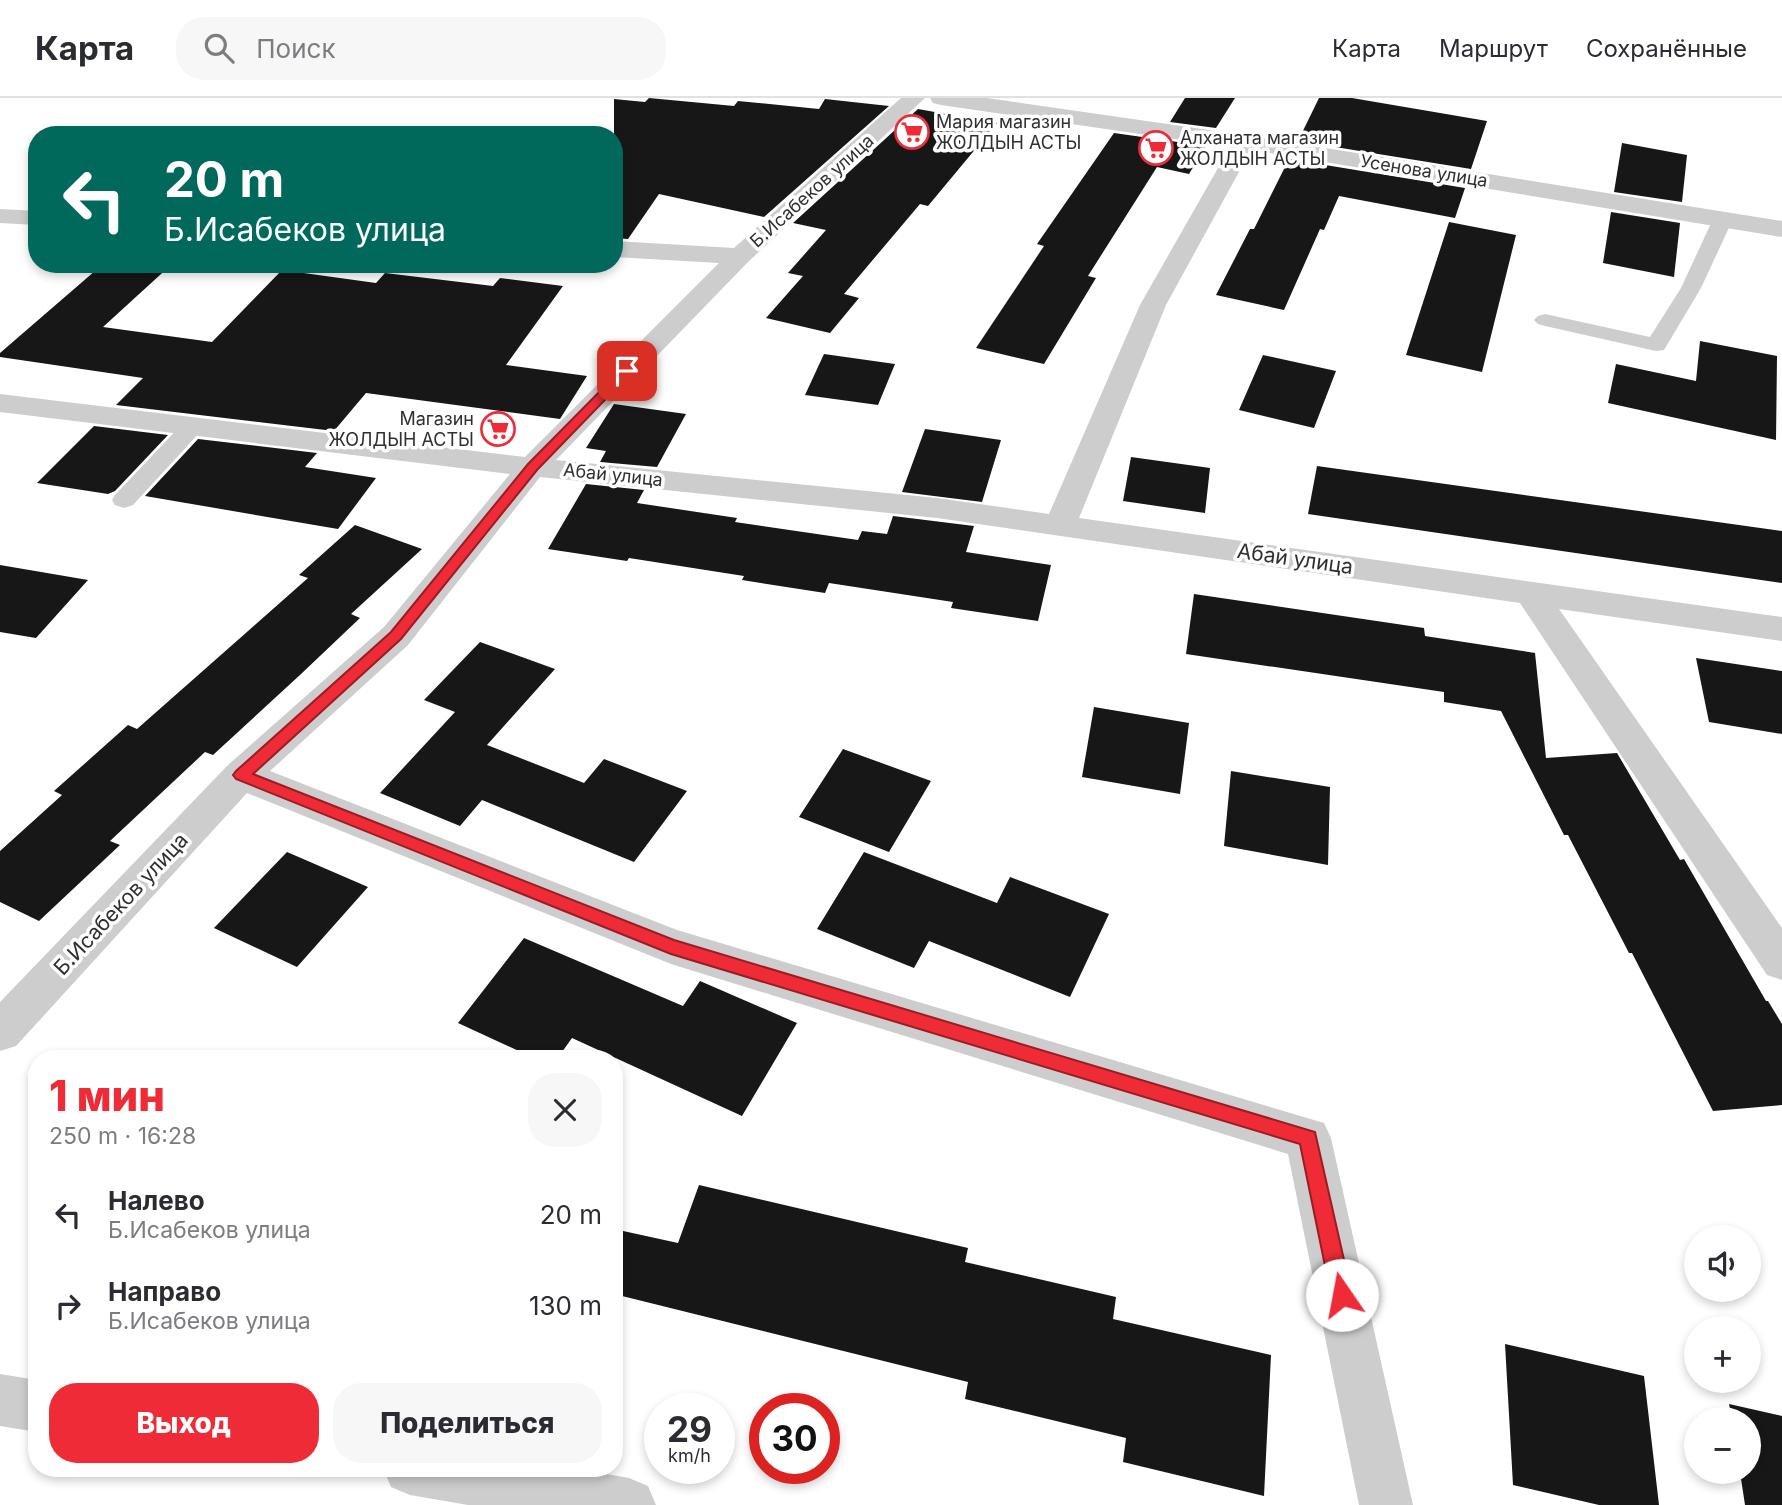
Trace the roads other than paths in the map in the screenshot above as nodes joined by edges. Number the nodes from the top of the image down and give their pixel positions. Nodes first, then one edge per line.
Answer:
1 (914, 98) edge
2 (942, 98) edge
3 (1244, 142) junction
4 (0, 216) edge
5 (28, 218) edge
6 (1723, 219) junction
7 (1782, 229) edge
8 (623, 250) edge
9 (740, 256) junction
10 (1545, 320) dead end
11 (0, 402) edge
12 (193, 426) junction
13 (532, 467) junction
14 (124, 500) dead end
15 (1059, 525) junction
16 (1531, 593) junction
17 (1782, 629) edge
18 (241, 775) junction
19 (1782, 962) edge
20 (0, 1032) edge
21 (0, 1400) edge
22 (28, 1405) edge
23 (463, 1477) edge
24 (629, 1505) edge
25 (1386, 1505) edge

1 - 9 street, Б.Исабеков улица
2 - 3 street, Усенова улица
3 - 6 street, Усенова улица
3 - 15 street
4 - 5 street
6 - 7 street, Усенова улица
6 - 10 lane
8 - 9 street, Б.Исабеков улица
9 - 13 street, Б.Исабеков улица
11 - 12 street, Абай улица
12 - 13 street, Абай улица
12 - 14 lane
13 - 15 street, Абай улица
13 - 18 street, Б.Исабеков улица
15 - 16 street, Абай улица
16 - 17 street, Абай улица
16 - 19 street
18 - 20 street, Б.Исабеков улица
18 - 25 street
21 - 22 street
23 - 24 street

